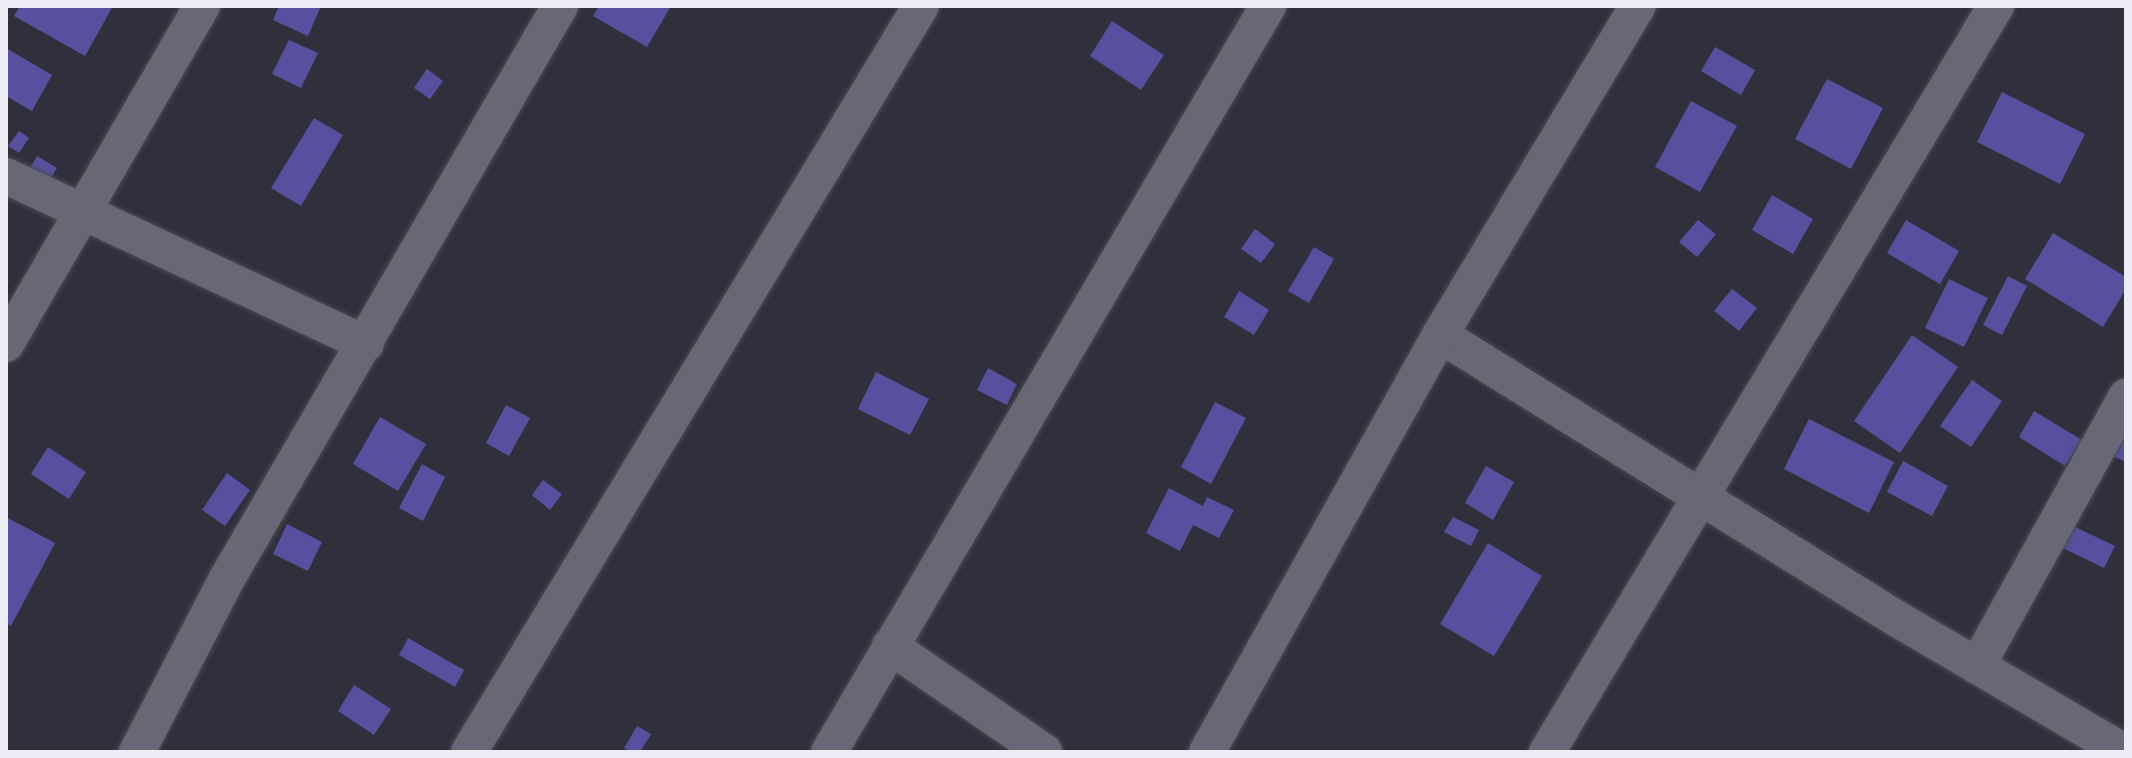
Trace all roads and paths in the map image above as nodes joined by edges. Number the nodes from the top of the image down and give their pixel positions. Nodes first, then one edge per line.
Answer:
1 (202, 6) edge
2 (560, 6) edge
3 (921, 6) edge
4 (1268, 6) edge
5 (1638, 6) edge
6 (1996, 6) edge
7 (6, 176) edge
8 (84, 212) junction
9 (1440, 335) junction
10 (6, 344) edge
11 (366, 344) junction
12 (2126, 397) edge
13 (1704, 497) junction
14 (890, 646) junction
15 (1977, 666) junction
16 (137, 752) edge
17 (469, 752) edge
18 (829, 752) edge
19 (1044, 752) edge
20 (1207, 752) edge
21 (1547, 752) edge
22 (2124, 752) edge

1 - 8 street
2 - 11 street
3 - 17 street
4 - 14 street
5 - 9 street
6 - 13 street
7 - 8 street
8 - 10 street
8 - 11 street
9 - 13 street
9 - 20 street
11 - 16 street
12 - 15 street
13 - 15 street
13 - 21 street
14 - 18 street
14 - 19 street
15 - 22 street

